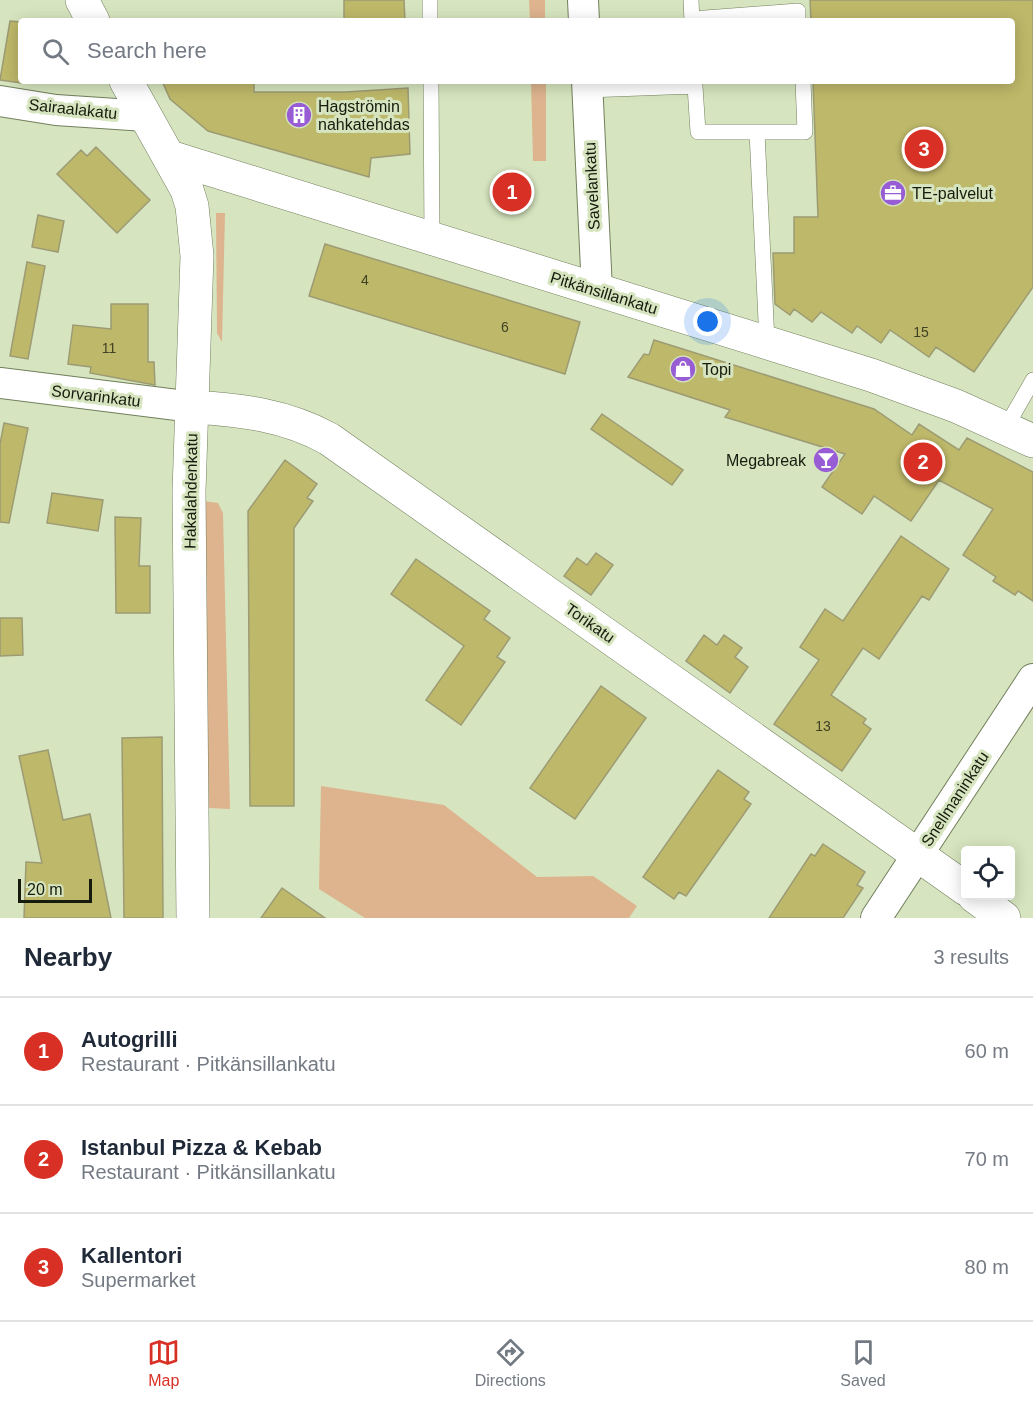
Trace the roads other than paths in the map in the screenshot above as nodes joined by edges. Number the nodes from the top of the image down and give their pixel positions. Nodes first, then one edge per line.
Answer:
1 (82, 0) edge
2 (430, 0) edge
3 (583, 0) edge
4 (691, 0) edge
5 (91, 18) edge
6 (430, 18) edge
7 (584, 18) edge
8 (692, 18) edge
9 (716, 18) edge
10 (798, 18) edge
11 (128, 84) edge
12 (431, 84) edge
13 (641, 84) edge
14 (695, 84) edge
15 (803, 84) edge
16 (587, 85) edge
17 (0, 101) edge
18 (146, 116) junction
19 (757, 132) junction
20 (170, 157) junction
21 (432, 240) junction
22 (597, 290) junction
23 (767, 342) junction
24 (1033, 380) edge
25 (0, 383) edge
26 (193, 407) junction
27 (1019, 434) edge
28 (1027, 697) edge
29 (919, 855) junction
30 (961, 885) edge
31 (979, 900) edge
32 (192, 918) edge
33 (876, 918) edge
34 (1004, 918) edge

1 - 5 street
2 - 6 lane
3 - 7 street
4 - 8 lane
9 - 10 lane
11 - 18 street, Hakalahdenkatu
12 - 21 lane
13 - 16 lane
14 - 19 lane
15 - 19 lane
16 - 22 street, Savelankatu
17 - 18 street, Sairaalakatu
18 - 20 street, Hakalahdenkatu
19 - 23 lane
20 - 21 street, Pitkänsillankatu
20 - 26 street, Hakalahdenkatu
21 - 22 street, Pitkänsillankatu
22 - 23 street, Pitkänsillankatu
23 - 27 street, Pitkänsillankatu
24 - 27 lane
25 - 26 street, Sorvarinkatu
26 - 29 street, Torikatu
26 - 32 street, Hakalahdenkatu
28 - 29 street, Snellmaninkatu
29 - 30 street, Torikatu
29 - 33 street, Snellmaninkatu
31 - 34 street

